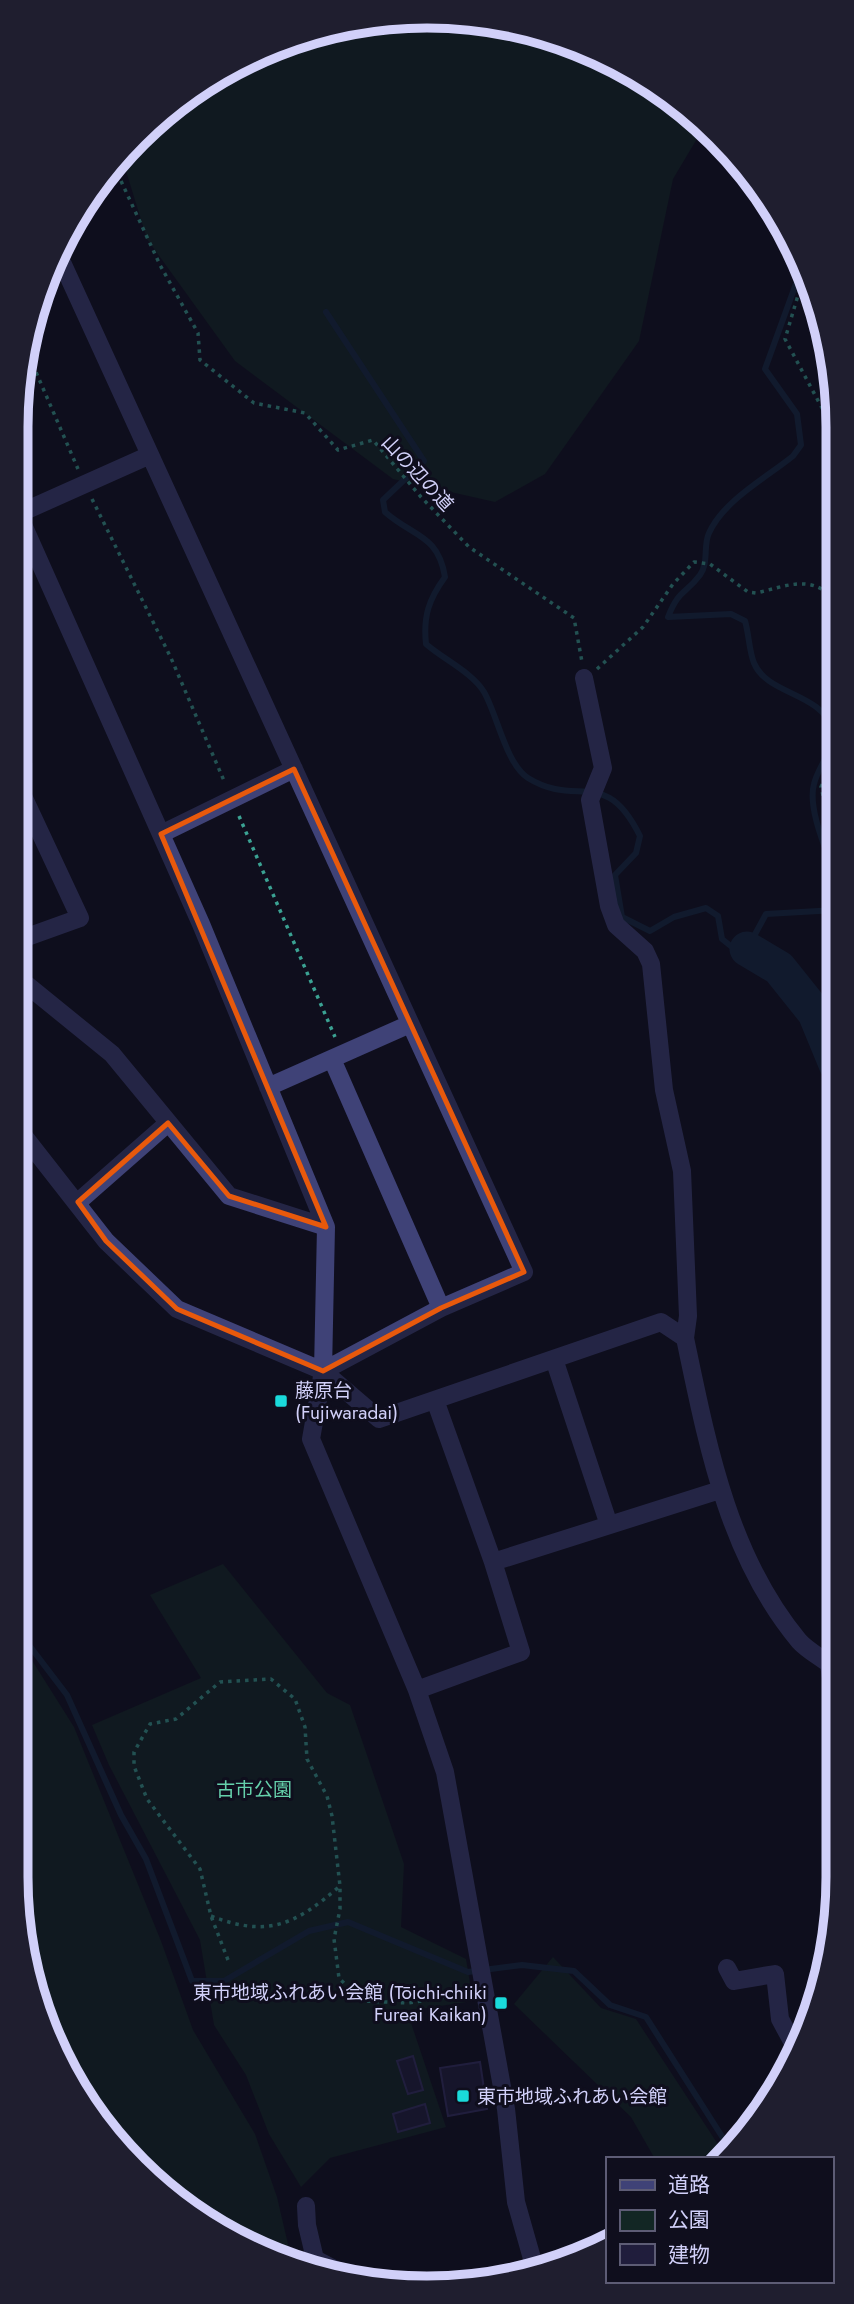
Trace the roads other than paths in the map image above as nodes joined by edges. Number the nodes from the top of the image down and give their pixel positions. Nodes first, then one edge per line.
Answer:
1 (63, 263) edge
2 (150, 455) junction
3 (28, 508) edge
4 (28, 537) edge
5 (584, 678) road end
6 (294, 769) junction
7 (28, 807) edge
8 (161, 834) junction
9 (28, 937) edge
10 (28, 986) edge
11 (410, 1024) junction
12 (337, 1056) junction
13 (268, 1087) junction
14 (169, 1123) junction
15 (28, 1141) edge
16 (78, 1202) junction
17 (326, 1227) junction
18 (440, 1308) junction
19 (685, 1338) junction
20 (554, 1359) junction
21 (323, 1371) junction
22 (435, 1400) junction
23 (720, 1490) junction
24 (609, 1525) junction
25 (493, 1562) junction
26 (826, 1662) edge
27 (417, 1690) junction
28 (727, 1968) dead end
29 (791, 2040) edge
30 (306, 2206) dead end
31 (317, 2260) edge
32 (533, 2261) edge

1 - 2 street
2 - 3 street
2 - 6 street
4 - 8 street
5 - 19 street
6 - 8 street
6 - 11 street
7 - 9 street
8 - 13 street
10 - 14 street
11 - 12 street
11 - 18 street
12 - 13 street
12 - 18 street
13 - 17 street
14 - 16 street
14 - 17 street
15 - 16 street
16 - 21 street
17 - 21 street
18 - 21 street
19 - 20 street
19 - 23 street
20 - 22 street
20 - 24 street
21 - 22 street
21 - 27 street
22 - 25 street
23 - 24 street
23 - 26 street
24 - 25 street
25 - 27 street
27 - 32 street
28 - 29 street
30 - 31 street

